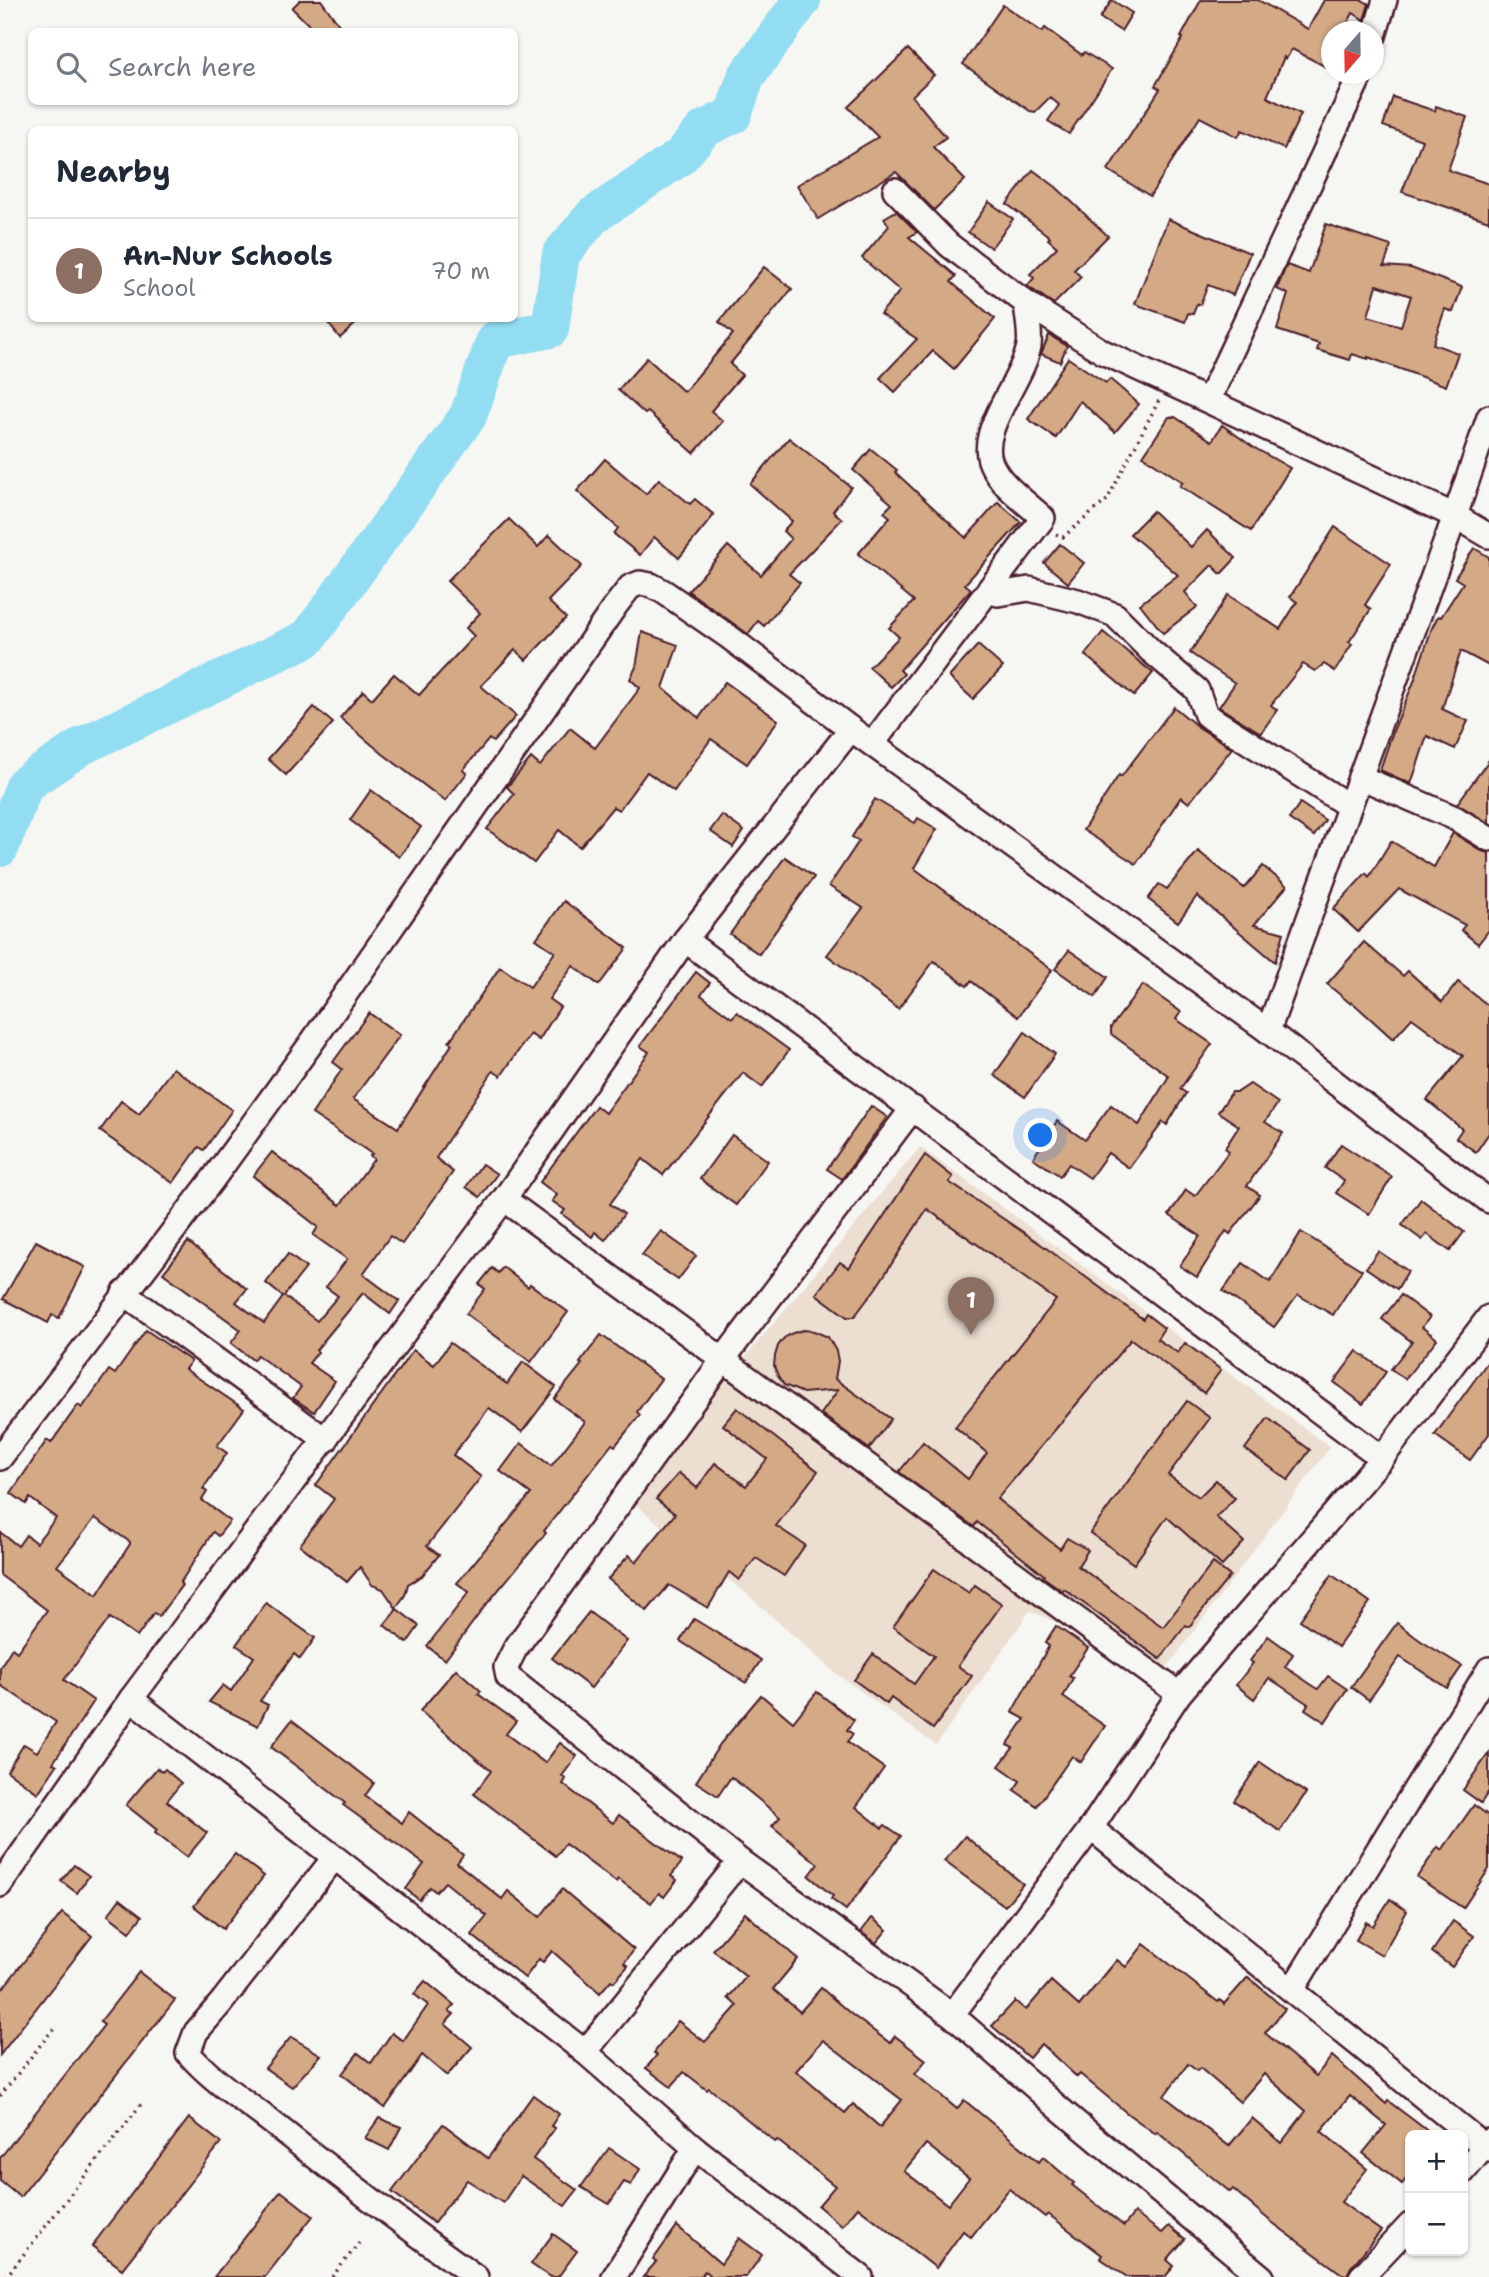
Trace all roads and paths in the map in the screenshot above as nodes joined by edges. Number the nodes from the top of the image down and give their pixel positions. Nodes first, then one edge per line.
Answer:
1 (1385, 0) edge
2 (1379, 21) edge
3 (1356, 84) edge
4 (894, 190) dead end
5 (1026, 303) junction
6 (1169, 381) junction
7 (1209, 400) junction
8 (1489, 416) edge
9 (1455, 516) junction
10 (1039, 524) junction
11 (1489, 536) edge
12 (989, 591) junction
13 (851, 729) junction
14 (873, 743) junction
15 (1360, 776) junction
16 (1349, 806) junction
17 (1489, 839) edge
18 (685, 940) junction
19 (1268, 1031) junction
20 (913, 1108) junction
21 (504, 1199) junction
22 (1489, 1200) edge
23 (124, 1293) junction
24 (1489, 1317) edge
25 (722, 1361) junction
26 (326, 1440) junction
27 (0, 1458) edge
28 (1382, 1458) junction
29 (1489, 1670) edge
30 (1179, 1694) junction
31 (131, 1699) junction
32 (1091, 1828) junction
33 (334, 1858) junction
34 (740, 1861) junction
35 (0, 1885) edge
36 (1292, 1990) junction
37 (952, 2015) junction
38 (54, 2028) dead end
39 (586, 2052) junction
40 (0, 2096) edge
41 (142, 2103) dead end
42 (1488, 2146) edge
43 (695, 2148) junction
44 (1468, 2167) edge
45 (1405, 2230) edge
46 (359, 2243) dead end
47 (6, 2277) edge
48 (332, 2277) edge
49 (476, 2277) edge
50 (614, 2277) edge
51 (861, 2277) edge
52 (1262, 2277) edge
53 (1361, 2277) edge

1 - 2 street
3 - 7 street
4 - 5 street
5 - 6 street
5 - 10 street
6 - 7 street
6 - 10 path
7 - 9 street
8 - 9 street
9 - 11 street
9 - 15 street
10 - 12 street
12 - 14 street
12 - 16 street
13 - 14 street
13 - 18 street
13 - 23 street
14 - 19 street
15 - 16 street
15 - 17 street
16 - 19 street
18 - 20 street
18 - 21 street
19 - 22 street
20 - 25 street
20 - 28 street
21 - 25 street
21 - 26 street
23 - 26 street
23 - 27 street
24 - 28 street
25 - 30 street
25 - 34 street
26 - 31 street
28 - 30 street
29 - 36 street
30 - 32 street
31 - 33 street
31 - 35 street
32 - 36 street
32 - 37 street
33 - 39 street
33 - 49 street
34 - 37 street
34 - 39 street
36 - 42 street
37 - 52 street
38 - 40 path
39 - 43 street
41 - 47 path
42 - 44 street
43 - 50 street
43 - 51 street
45 - 53 street
46 - 48 path

